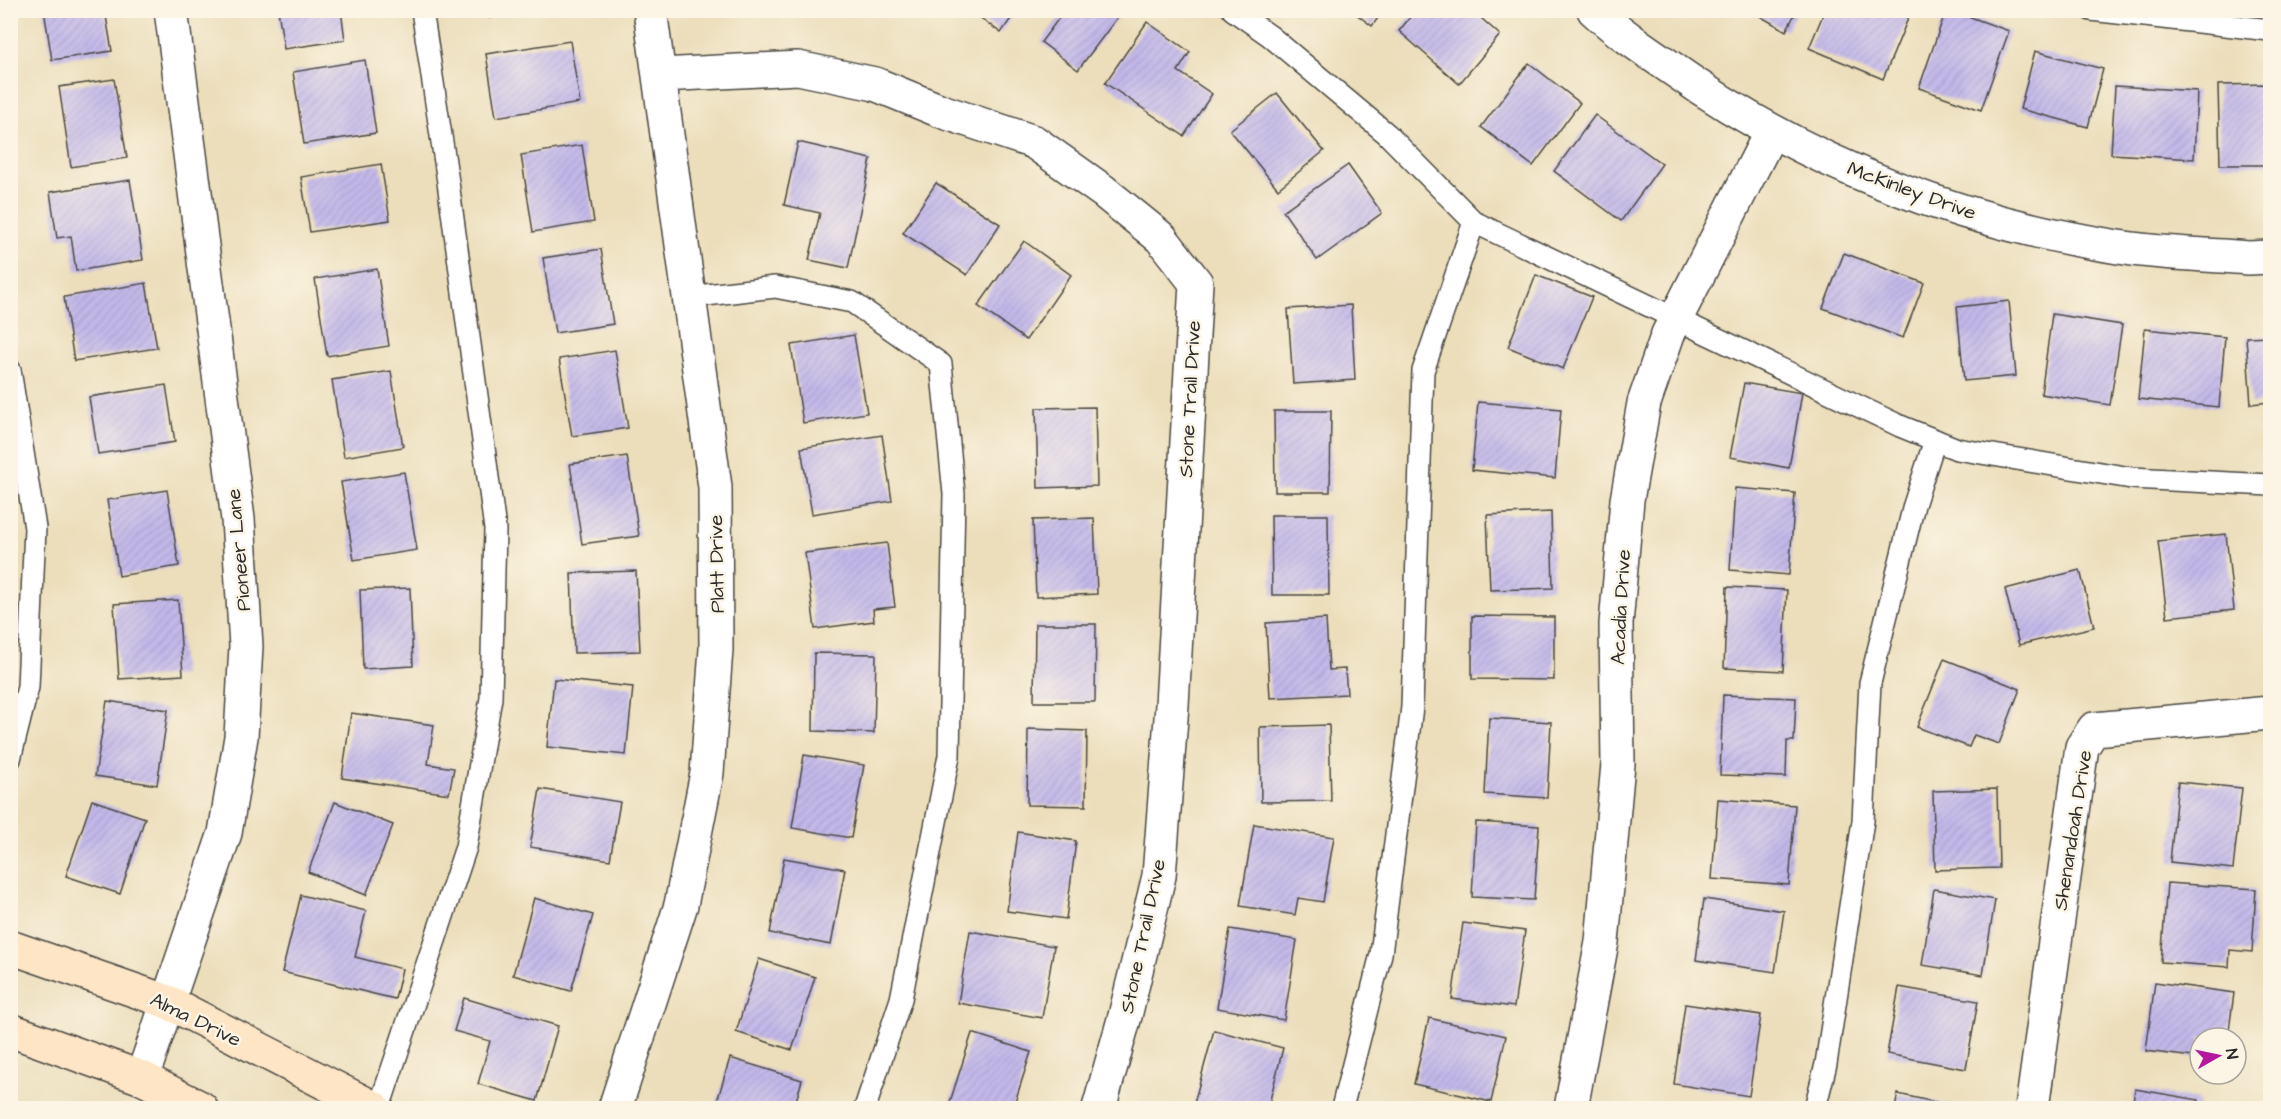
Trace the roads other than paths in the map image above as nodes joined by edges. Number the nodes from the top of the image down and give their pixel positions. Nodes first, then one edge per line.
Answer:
1 (171, 10) edge
2 (422, 10) edge
3 (651, 10) edge
4 (1233, 10) edge
5 (1594, 10) edge
6 (2091, 10) edge
7 (2271, 30) edge
8 (660, 75) junction
9 (1771, 132) junction
10 (1473, 222) junction
11 (2271, 257) edge
12 (689, 297) junction
13 (1675, 320) junction
14 (10, 370) edge
15 (1935, 440) junction
16 (2271, 485) edge
17 (2271, 713) edge
18 (10, 759) edge
19 (10, 946) edge
20 (168, 1002) junction
21 (10, 1030) edge
22 (142, 1078) junction
23 (201, 1108) edge
24 (374, 1108) edge
25 (380, 1108) edge
26 (615, 1108) edge
27 (865, 1108) edge
28 (1099, 1108) edge
29 (1342, 1108) edge
30 (1570, 1108) edge
31 (1815, 1108) edge
32 (2032, 1108) edge

1 - 20 street, Pioneer Lane
2 - 25 lane
3 - 8 street, Platt Drive
4 - 10 lane
5 - 9 street, McKinley Drive
6 - 7 lane
8 - 12 street, Platt Drive
8 - 28 street, Stone Trail Drive
9 - 11 street, McKinley Drive
9 - 13 street, Acadia Drive
10 - 13 lane
10 - 29 lane
12 - 26 street, Platt Drive
12 - 27 lane
13 - 15 lane
13 - 30 street, Acadia Drive
14 - 18 lane
15 - 16 lane
15 - 31 lane
17 - 32 street, Shenandoah Drive
19 - 20 main road, Alma Drive
20 - 22 street, Pioneer Lane
20 - 24 main road, Alma Drive
21 - 22 main road
22 - 23 main road

